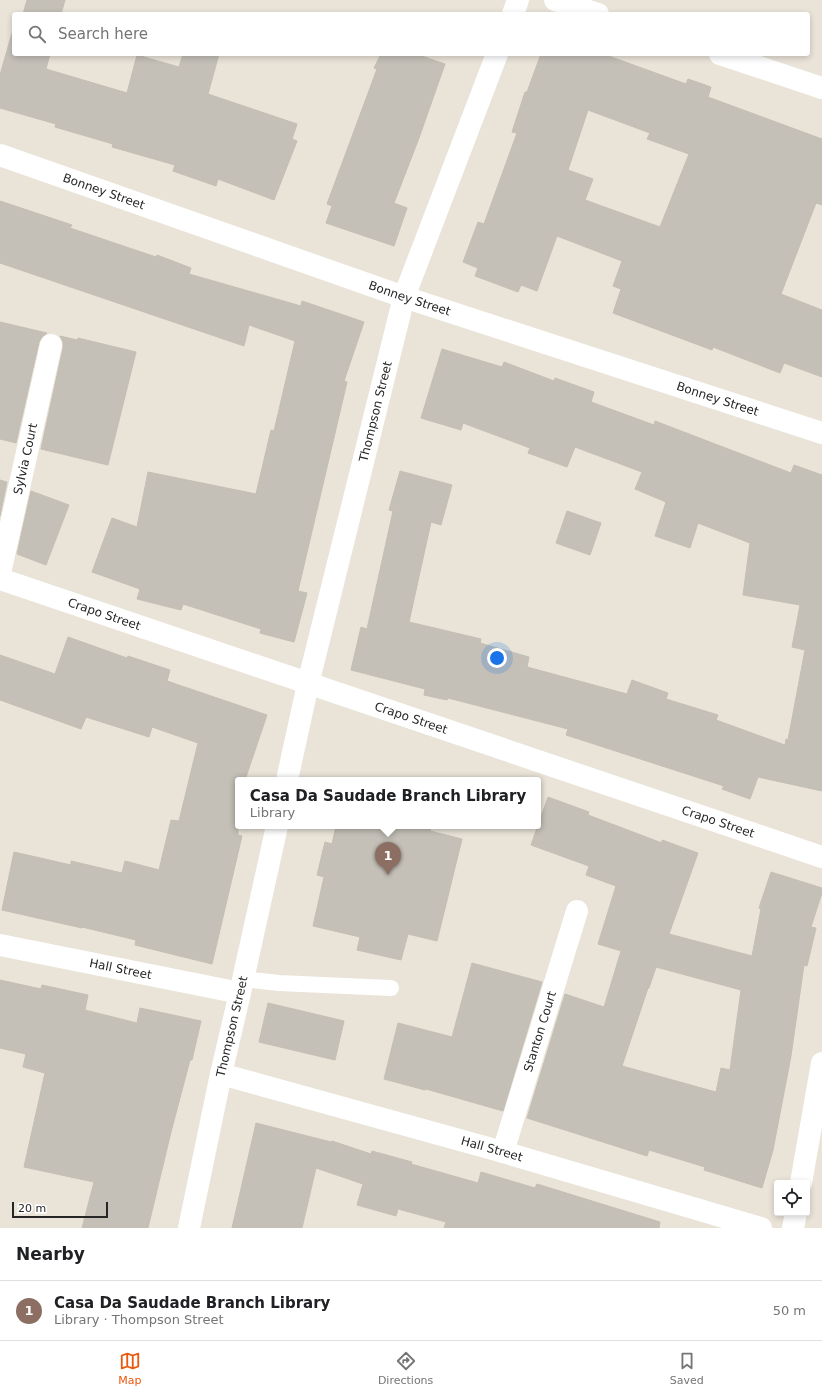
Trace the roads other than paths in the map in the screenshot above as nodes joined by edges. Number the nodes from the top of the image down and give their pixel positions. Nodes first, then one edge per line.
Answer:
1 (518, 0) edge
2 (555, 0) edge
3 (514, 12) edge
4 (592, 12) edge
5 (496, 56) edge
6 (726, 56) edge
7 (822, 88) edge
8 (0, 155) edge
9 (404, 297) junction
10 (51, 346) dead end
11 (822, 433) edge
12 (0, 573) edge
13 (0, 579) edge
14 (308, 684) junction
15 (288, 777) edge
16 (276, 829) edge
17 (822, 857) edge
18 (577, 911) dead end
19 (0, 945) edge
20 (242, 986) junction
21 (391, 988) dead end
22 (822, 1063) edge
23 (221, 1074) junction
24 (503, 1152) junction
25 (802, 1180) edge
26 (795, 1216) edge
27 (189, 1228) edge
28 (761, 1228) edge
29 (793, 1228) edge

1 - 3 street
2 - 4 street
5 - 9 street, Thompson Street
6 - 7 street
8 - 9 street, Bonney Street
9 - 11 street, Bonney Street
9 - 14 street, Thompson Street
10 - 12 street, Sylvia Court
13 - 14 street, Crapo Street
14 - 15 street, Thompson Street
14 - 17 street, Crapo Street
16 - 20 street, Thompson Street
18 - 24 street, Stanton Court
19 - 20 street, Hall Street
20 - 21 lane
20 - 23 street, Thompson Street
22 - 25 street
23 - 24 street, Hall Street
23 - 27 street, Thompson Street
24 - 28 street, Hall Street
26 - 29 street

